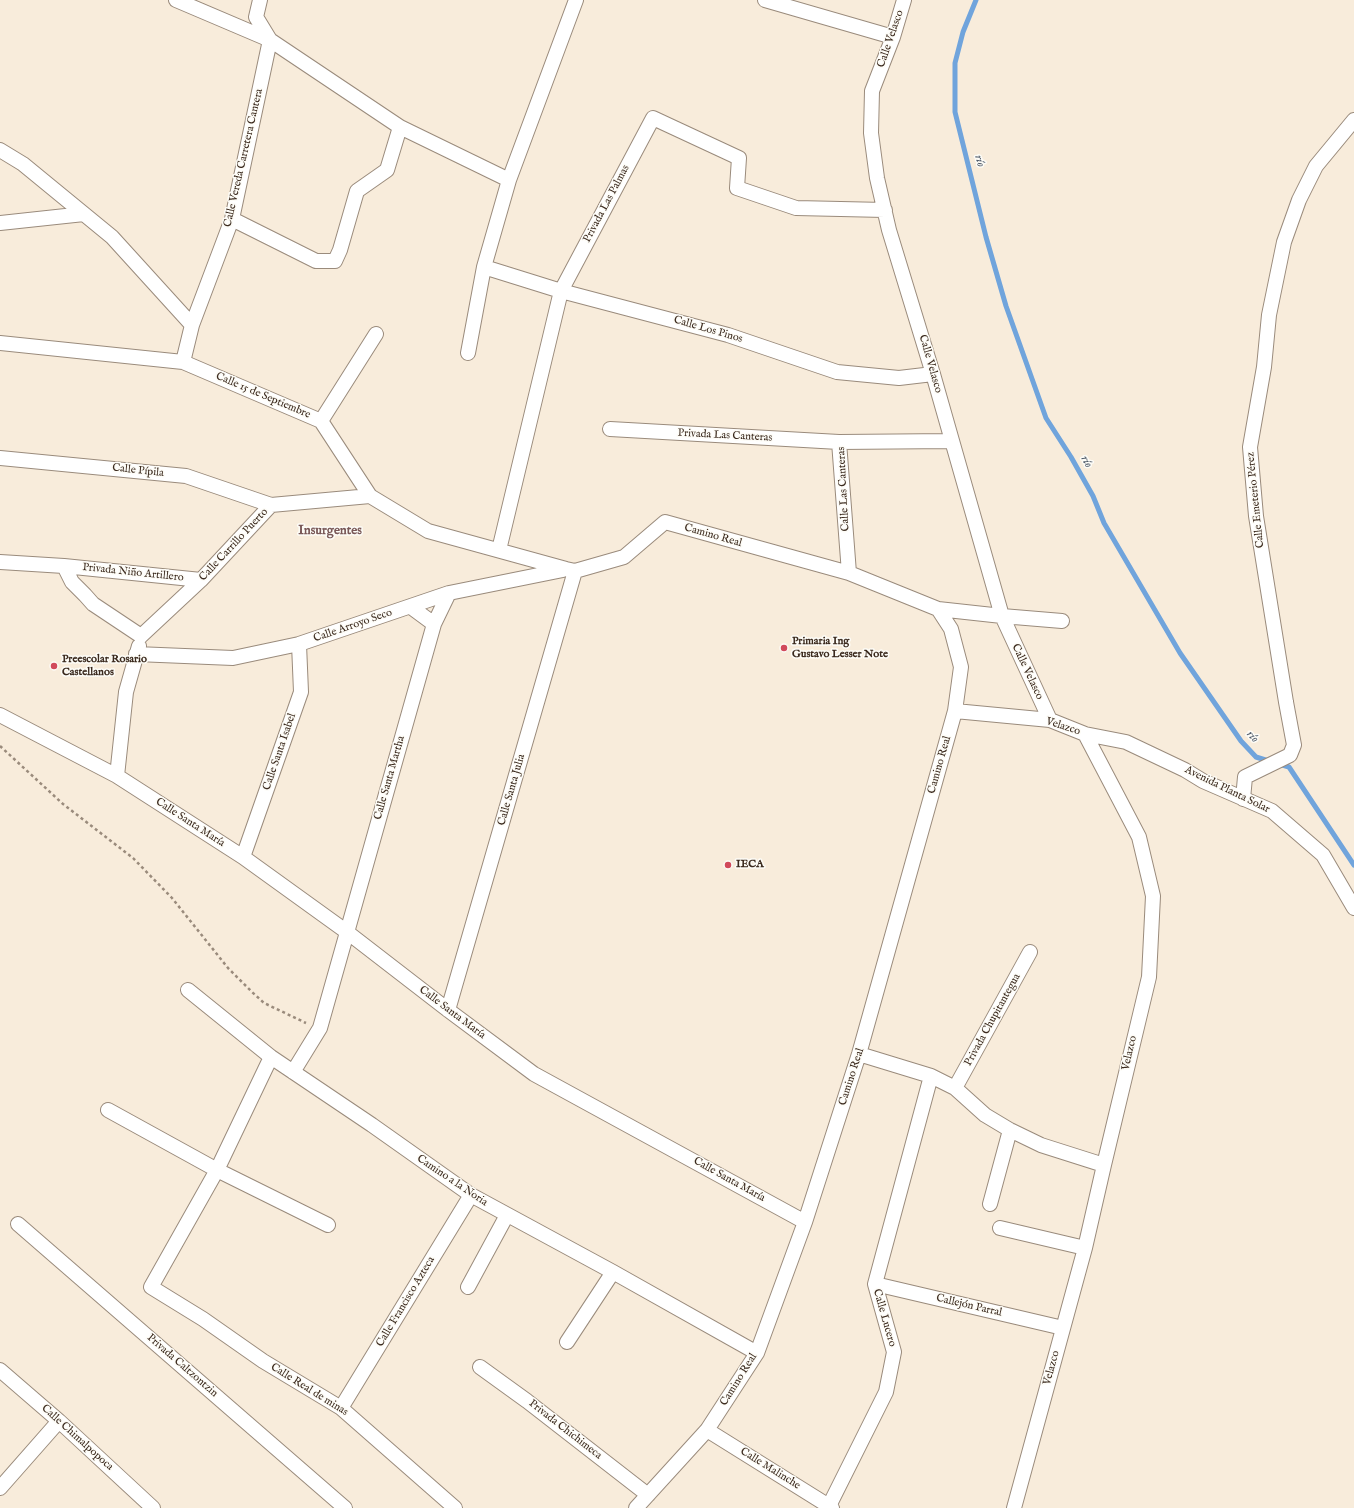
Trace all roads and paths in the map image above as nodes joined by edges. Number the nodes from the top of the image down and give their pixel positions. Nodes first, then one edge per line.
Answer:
1 (176, 0) edge
2 (260, 0) edge
3 (576, 0) edge
4 (765, 0) edge
5 (904, 0) edge
6 (893, 37) junction
7 (270, 40) junction
8 (1354, 120) edge
9 (400, 127) junction
10 (0, 150) edge
11 (509, 180) junction
12 (885, 210) junction
13 (84, 214) junction
14 (232, 219) junction
15 (0, 223) edge
16 (484, 266) junction
17 (561, 291) junction
18 (192, 325) junction
19 (376, 334) dead end
20 (0, 343) edge
21 (468, 353) dead end
22 (183, 362) junction
23 (933, 374) junction
24 (321, 421) junction
25 (610, 429) dead end
26 (951, 441) junction
27 (839, 442) junction
28 (0, 458) edge
29 (370, 496) junction
30 (271, 505) junction
31 (499, 550) junction
32 (0, 562) edge
33 (64, 566) junction
34 (570, 570) junction
35 (849, 573) junction
36 (201, 580) junction
37 (449, 593) junction
38 (411, 607) junction
39 (938, 608) junction
40 (1002, 616) junction
41 (1062, 621) dead end
42 (434, 624) junction
43 (141, 636) junction
44 (299, 644) junction
45 (136, 654) junction
46 (955, 711) junction
47 (0, 715) edge
48 (1050, 720) junction
49 (1084, 734) junction
50 (0, 746) edge
51 (117, 776) junction
52 (1243, 799) junction
53 (243, 857) junction
54 (1354, 908) edge
55 (347, 932) junction
56 (1030, 952) dead end
57 (188, 990) dead end
58 (448, 1010) junction
59 (320, 1028) junction
60 (859, 1054) junction
61 (271, 1057) junction
62 (293, 1072) junction
63 (931, 1076) junction
64 (956, 1088) junction
65 (108, 1110) dead end
66 (1010, 1130) junction
67 (1104, 1165) junction
68 (217, 1170) junction
69 (471, 1195) junction
70 (990, 1204) dead end
71 (507, 1215) junction
72 (805, 1222) junction
73 (18, 1224) dead end
74 (328, 1224) dead end
75 (1000, 1228) dead end
76 (1085, 1248) junction
77 (614, 1272) junction
78 (875, 1284) junction
79 (468, 1287) dead end
80 (1063, 1328) junction
81 (566, 1342) dead end
82 (757, 1353) junction
83 (480, 1367) dead end
84 (0, 1370) edge
85 (341, 1408) junction
86 (59, 1421) junction
87 (707, 1430) junction
88 (0, 1488) edge
89 (648, 1495) junction
90 (831, 1507) edge
91 (153, 1508) edge
92 (345, 1508) edge
93 (455, 1508) edge
94 (636, 1508) edge
95 (1014, 1508) edge

1 - 7 street
2 - 7 street
3 - 11 street
4 - 6 street
5 - 6 street, Calle Velasco
6 - 12 street, Calle Velasco
7 - 9 street
7 - 14 street, Calle Vereda Carretera Cantera
8 - 52 street, Calle Emeterio Pérez
9 - 11 street
9 - 14 street
10 - 13 street
11 - 16 street
12 - 17 street, Privada Las Palmas
12 - 23 street, Calle Velasco
13 - 15 street
13 - 18 street
14 - 18 street, Calle Vereda Carretera Cantera
16 - 17 street, Calle Los Pinos
16 - 21 street
17 - 23 street, Calle Los Pinos
17 - 31 street
18 - 22 street, Calle Vereda Carretera Cantera
19 - 24 street
20 - 22 street, Calle 15 de Septiembre
22 - 24 street, Calle 15 de Septiembre
23 - 26 street, Calle Velasco
24 - 29 street, Calle 15 de Septiembre
25 - 27 street, Privada Las Canteras
26 - 27 street, Calle Las Canteras
26 - 40 street, Calle Velasco
27 - 35 street, Calle Las Canteras
28 - 30 street, Calle Pípila
29 - 30 street, Calle Carrillo Puerto
29 - 31 street, Calle 15 de Septiembre
30 - 36 street, Calle Carrillo Puerto
31 - 34 street, Calle 15 de Septiembre
32 - 33 street, Privada Niño Artillero
33 - 36 street, Privada Niño Artillero
33 - 43 street
34 - 35 street, Camino Real
34 - 37 street, Calle Arroyo Seco
34 - 58 street, Calle Santa Julia
35 - 39 street, Camino Real
36 - 43 street, Calle Carrillo Puerto
37 - 38 street, Calle Arroyo Seco
37 - 42 street, Calle Santa Martha
38 - 42 street
38 - 44 street, Calle Arroyo Seco
39 - 40 street, Camino Real
39 - 46 street, Camino Real
40 - 41 street, Camino Real
40 - 48 street, Calle Velasco
42 - 55 street, Calle Santa Martha
43 - 45 street
44 - 45 street, Calle Arroyo Seco
44 - 53 street, Calle Santa Isabel
45 - 51 street
46 - 48 street, Velazco
46 - 60 street, Camino Real
47 - 51 street, Calle Santa María
48 - 49 street, Velazco
49 - 52 street, Avenida Planta Solar
49 - 67 street, Velazco
50 - 59 path
51 - 53 street, Calle Santa María
52 - 54 street, Avenida Planta Solar
53 - 55 street, Calle Santa María
55 - 58 street, Calle Santa María
55 - 59 street, Calle Santa Martha
56 - 64 street, Privada Chupitantegua
57 - 61 street, Camino a la Noria
58 - 72 street, Calle Santa María
59 - 62 street, Calle Santa Martha
60 - 63 street
60 - 72 street, Camino Real
61 - 62 street, Camino a la Noria
61 - 68 street
62 - 69 street, Camino a la Noria
63 - 64 street
63 - 78 street, Calle Lucero
64 - 66 street
65 - 68 street
66 - 67 street
66 - 70 street
67 - 76 street, Velazco
68 - 74 street
68 - 85 street, Calle Real de minas
69 - 71 street, Camino a la Noria
69 - 85 street, Calle Francisco Azteca
71 - 77 street, Camino a la Noria
71 - 79 street
72 - 82 street, Camino Real
73 - 92 street, Privada Caltzontzin
75 - 76 street
76 - 80 street, Velazco
77 - 81 street
77 - 82 street, Camino a la Noria
78 - 80 street, Callejón Parral
78 - 90 street, Calle Lucero
80 - 95 street, Velazco
82 - 87 street, Camino Real
83 - 89 street, Privada Chichimeca
84 - 86 street, Calle Chimalpopoca
85 - 93 street, Calle Real de minas
86 - 88 street
86 - 91 street, Calle Chimalpopoca
87 - 89 street, Camino Real
87 - 90 street, Calle Malinche
89 - 94 street, Camino Real

